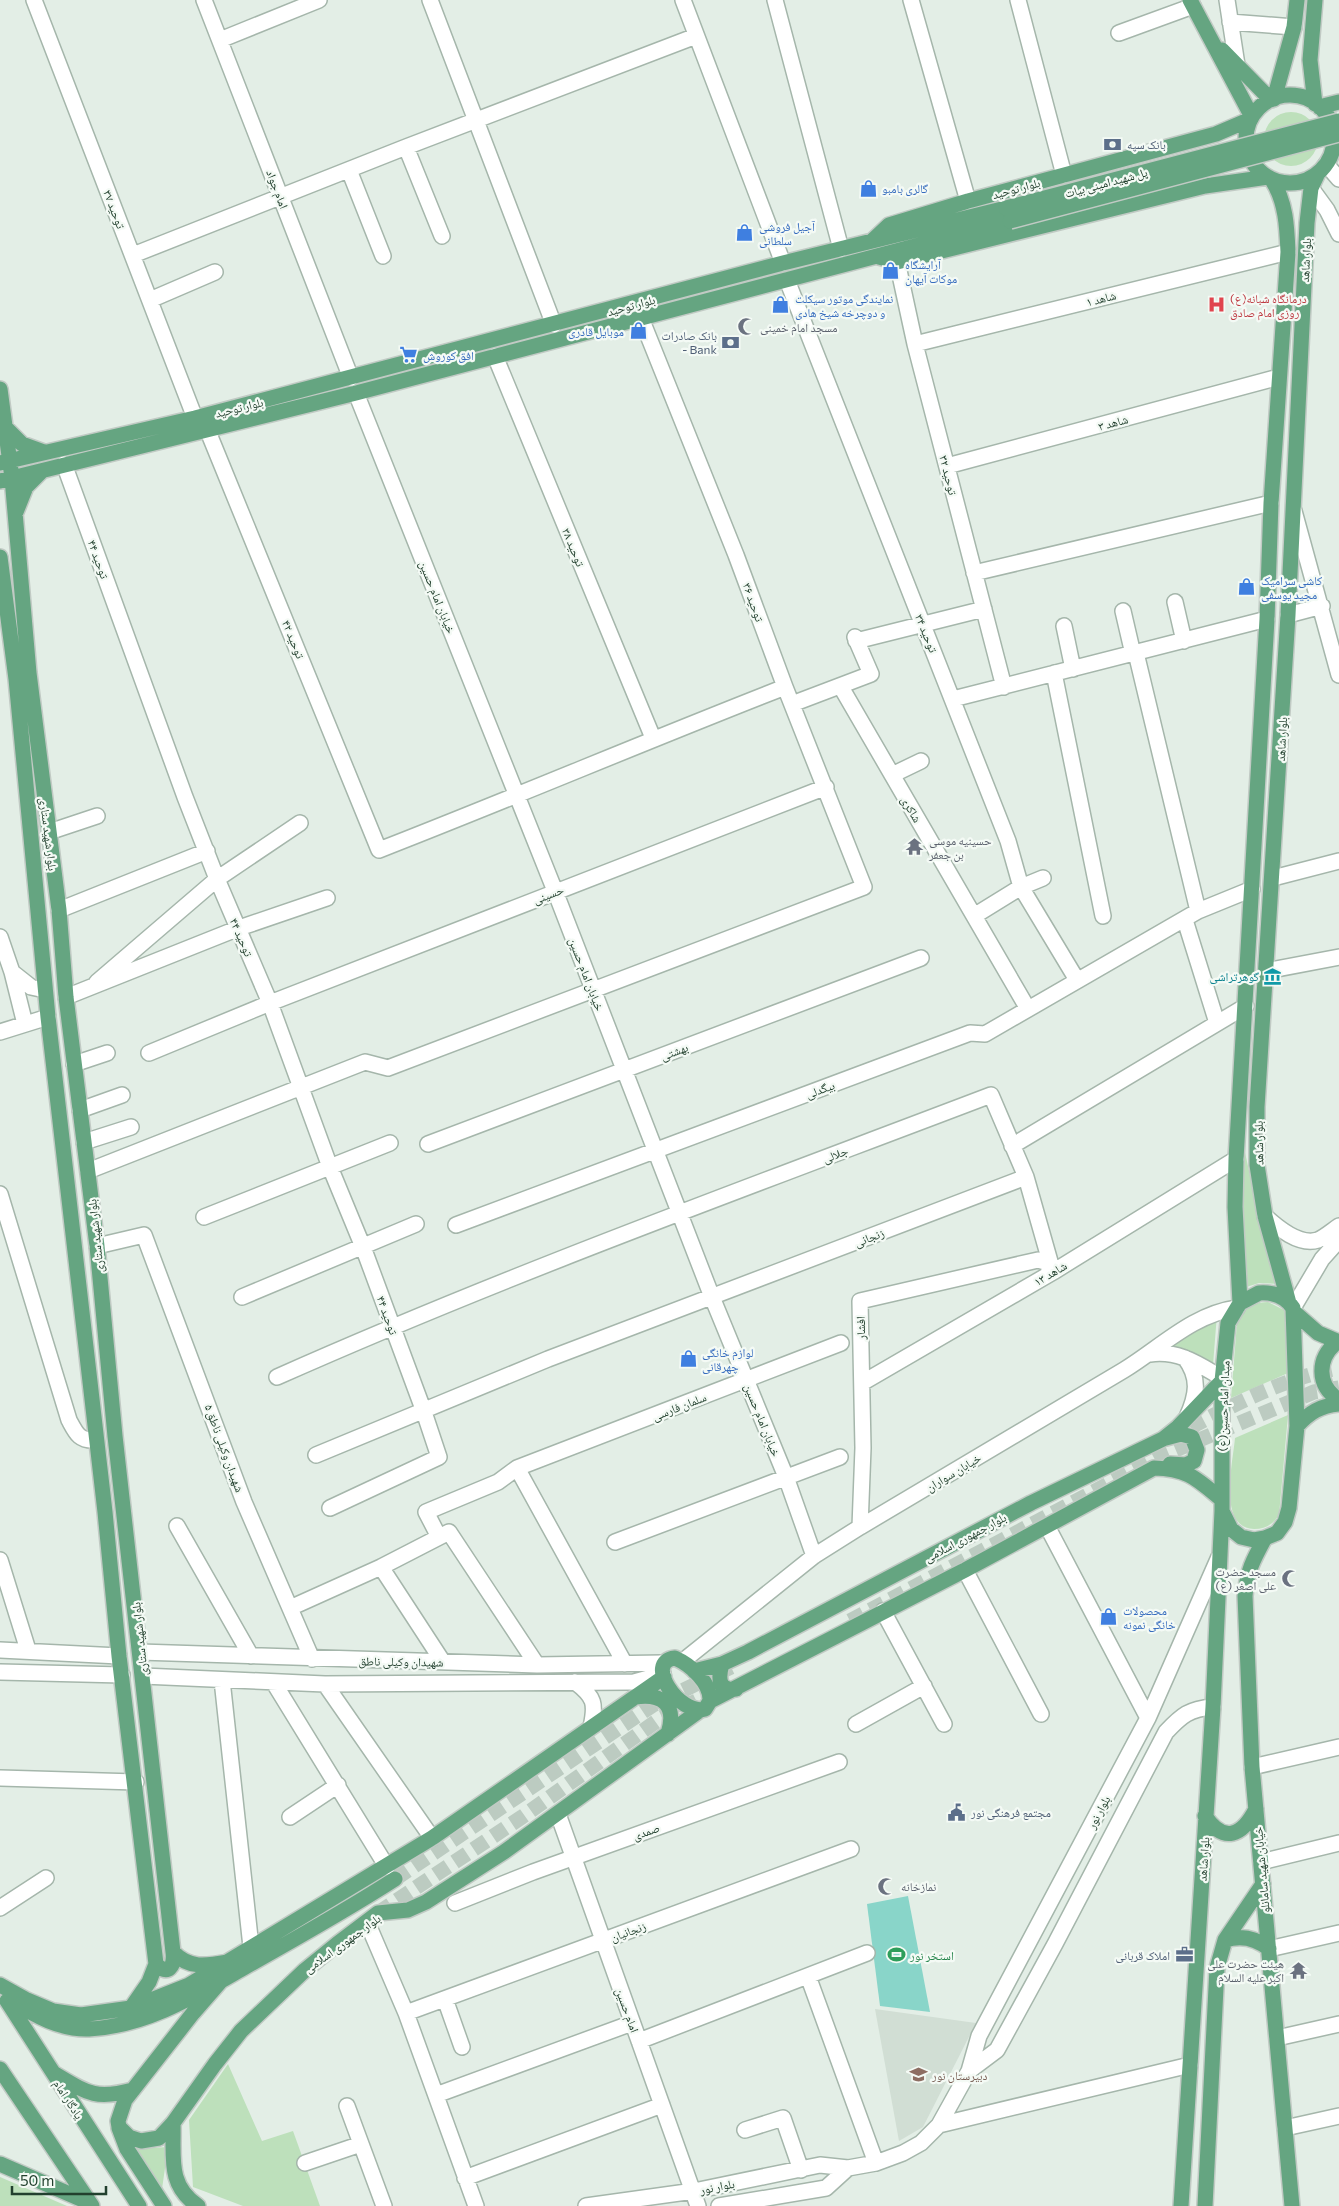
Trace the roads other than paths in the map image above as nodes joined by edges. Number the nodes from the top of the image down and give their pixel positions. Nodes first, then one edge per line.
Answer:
1 (34, 0) edge
2 (204, 0) edge
3 (319, 0) edge
4 (430, 0) edge
5 (683, 0) edge
6 (775, 0) edge
7 (910, 0) edge
8 (1018, 0) edge
9 (1227, 0) edge
10 (1297, 0) edge
11 (1315, 0) edge
12 (1191, 3) edge
13 (1230, 22) junction
14 (1294, 27) junction
15 (1119, 33) dead end
16 (696, 36) junction
17 (1210, 38) junction
18 (220, 40) junction
19 (1288, 52) junction
20 (1311, 55) junction
21 (1237, 65) junction
22 (1272, 100) junction
23 (1339, 102) edge
24 (1317, 105) junction
25 (1252, 118) junction
26 (477, 121) junction
27 (1339, 121) edge
28 (1339, 134) edge
29 (1194, 140) junction
30 (406, 147) junction
31 (1328, 162) edge
32 (349, 170) junction
33 (1064, 175) junction
34 (1270, 178) junction
35 (1339, 179) edge
36 (1205, 186) junction
37 (1311, 188) junction
38 (282, 198) junction
39 (968, 200) junction
40 (1008, 215) junction
41 (1308, 219) junction
42 (1286, 223) junction
43 (1339, 234) edge
44 (442, 236) dead end
45 (872, 241) junction
46 (841, 249) junction
47 (1288, 252) junction
48 (133, 255) junction
49 (383, 256) dead end
50 (896, 257) junction
51 (784, 263) junction
52 (215, 272) dead end
53 (787, 280) junction
54 (150, 300) junction
55 (641, 318) junction
56 (554, 325) junction
57 (915, 344) junction
58 (495, 356) junction
59 (1279, 377) junction
60 (351, 378) junction
61 (356, 393) junction
62 (0, 397) edge
63 (195, 418) junction
64 (4, 426) junction
65 (207, 429) junction
66 (44, 452) junction
67 (4, 462) edge
68 (64, 464) junction
69 (947, 466) junction
70 (44, 470) junction
71 (6, 479) edge
72 (1271, 503) junction
73 (1293, 507) junction
74 (15, 515) junction
75 (0, 557) edge
76 (974, 573) junction
77 (1175, 602) dead end
78 (1322, 606) junction
79 (984, 609) junction
80 (1123, 611) dead end
81 (1288, 615) junction
82 (1267, 619) junction
83 (923, 623) junction
84 (1064, 626) dead end
85 (1334, 631) edge
86 (1184, 641) junction
87 (1134, 654) junction
88 (1073, 669) junction
89 (1054, 673) junction
90 (1339, 675) edge
91 (785, 687) junction
92 (841, 687) junction
93 (1004, 687) junction
94 (953, 699) junction
95 (792, 704) junction
96 (652, 738) junction
97 (921, 761) dead end
98 (892, 775) junction
99 (826, 788) junction
100 (517, 797) junction
101 (97, 816) dead end
102 (300, 823) dead end
103 (49, 832) junction
104 (207, 851) junction
105 (1339, 861) edge
106 (1043, 878) dead end
107 (1273, 878) junction
108 (217, 879) junction
109 (1021, 886) junction
110 (1252, 888) junction
111 (556, 891) junction
112 (327, 898) dead end
113 (59, 910) junction
114 (1192, 915) junction
115 (974, 916) junction
116 (1103, 916) dead end
117 (239, 928) junction
118 (0, 937) edge
119 (921, 958) dead end
120 (1339, 958) edge
121 (1266, 971) junction
122 (12, 972) junction
123 (1077, 980) junction
124 (45, 990) junction
125 (593, 990) junction
126 (86, 991) junction
127 (66, 997) junction
128 (270, 1003) junction
129 (1246, 1006) junction
130 (1028, 1009) junction
131 (48, 1017) junction
132 (25, 1024) junction
133 (1217, 1024) junction
134 (0, 1032) edge
135 (108, 1053) dead end
136 (149, 1053) dead end
137 (74, 1064) junction
138 (624, 1070) junction
139 (301, 1085) junction
140 (122, 1095) dead end
141 (80, 1110) junction
142 (131, 1127) dead end
143 (84, 1142) junction
144 (390, 1143) dead end
145 (428, 1144) dead end
146 (1012, 1146) junction
147 (656, 1150) junction
148 (1236, 1160) junction
149 (330, 1167) junction
150 (88, 1171) junction
151 (1026, 1177) junction
152 (0, 1194) edge
153 (679, 1213) junction
154 (204, 1216) dead end
155 (1264, 1216) junction
156 (416, 1224) dead end
157 (456, 1225) dead end
158 (1339, 1226) edge
159 (1339, 1240) edge
160 (97, 1246) junction
161 (363, 1247) junction
162 (1053, 1272) junction
163 (712, 1297) junction
164 (242, 1298) dead end
165 (1238, 1305) junction
166 (1292, 1308) junction
167 (392, 1326) junction
168 (1338, 1342) edge
169 (841, 1343) dead end
170 (1150, 1354) junction
171 (1186, 1358) junction
172 (277, 1376) dead end
173 (747, 1379) junction
174 (1222, 1379) junction
175 (862, 1383) junction
176 (1339, 1400) edge
177 (1339, 1404) edge
178 (423, 1409) junction
179 (1187, 1417) junction
180 (1297, 1426) junction
181 (115, 1436) junction
182 (1163, 1439) junction
183 (95, 1440) junction
184 (316, 1455) dead end
185 (840, 1457) dead end
186 (517, 1468) junction
187 (1154, 1468) junction
188 (786, 1477) junction
189 (1222, 1505) junction
190 (330, 1508) dead end
191 (177, 1526) dead end
192 (1047, 1526) junction
193 (860, 1527) junction
194 (444, 1535) junction
195 (1265, 1538) junction
196 (615, 1542) dead end
197 (1222, 1551) junction
198 (814, 1556) junction
199 (0, 1560) edge
200 (381, 1567) junction
201 (965, 1570) junction
202 (290, 1608) junction
203 (884, 1612) junction
204 (0, 1650) edge
205 (28, 1650) junction
206 (140, 1652) junction
207 (82, 1654) junction
208 (119, 1656) junction
209 (251, 1656) junction
210 (312, 1659) junction
211 (443, 1662) junction
212 (626, 1664) junction
213 (722, 1664) junction
214 (537, 1665) junction
215 (688, 1666) junction
216 (0, 1672) edge
217 (663, 1672) junction
218 (79, 1675) junction
219 (122, 1675) junction
220 (143, 1676) junction
221 (222, 1680) junction
222 (575, 1682) junction
223 (274, 1683) junction
224 (324, 1684) junction
225 (924, 1686) junction
226 (736, 1689) junction
227 (634, 1697) junction
228 (704, 1706) junction
229 (1213, 1707) junction
230 (1041, 1714) dead end
231 (1148, 1718) junction
232 (856, 1724) dead end
233 (944, 1724) dead end
234 (591, 1727) junction
235 (668, 1734) junction
236 (1339, 1747) edge
237 (839, 1762) dead end
238 (1252, 1767) junction
239 (0, 1778) edge
240 (136, 1782) junction
241 (338, 1785) junction
242 (1256, 1809) junction
243 (558, 1814) junction
244 (1206, 1816) junction
245 (290, 1817) dead end
246 (432, 1838) junction
247 (1339, 1843) edge
248 (851, 1849) dead end
249 (572, 1858) junction
250 (1260, 1862) junction
251 (391, 1873) junction
252 (46, 1878) dead end
253 (1263, 1884) junction
254 (455, 1903) dead end
255 (0, 1908) edge
256 (372, 1918) junction
257 (1339, 1933) edge
258 (1225, 1940) junction
259 (602, 1941) junction
260 (251, 1947) junction
261 (1268, 1949) junction
262 (173, 1952) junction
263 (867, 1954) dead end
264 (228, 1962) junction
265 (156, 1964) junction
266 (808, 1976) junction
267 (220, 1982) junction
268 (1, 1990) edge
269 (445, 1999) junction
270 (131, 2008) junction
271 (406, 2014) junction
272 (632, 2023) junction
273 (1339, 2024) edge
274 (1277, 2038) junction
275 (639, 2041) junction
276 (462, 2047) dead end
277 (1190, 2065) junction
278 (0, 2071) edge
279 (51, 2071) junction
280 (969, 2071) junction
281 (129, 2095) junction
282 (436, 2095) junction
283 (662, 2105) junction
284 (347, 2106) dead end
285 (1339, 2116) edge
286 (173, 2124) junction
287 (939, 2125) junction
288 (119, 2127) junction
289 (1284, 2128) junction
290 (745, 2130) dead end
291 (361, 2144) junction
292 (305, 2163) dead end
293 (876, 2163) junction
294 (0, 2164) edge
295 (848, 2168) junction
296 (801, 2170) junction
297 (465, 2178) junction
298 (694, 2191) junction
299 (92, 2205) edge
300 (139, 2206) edge
301 (164, 2206) edge
302 (198, 2206) edge
303 (384, 2206) edge
304 (476, 2206) edge
305 (586, 2206) edge
306 (698, 2206) edge
307 (719, 2206) edge
308 (1181, 2206) edge
309 (1205, 2206) edge
310 (1292, 2206) edge

1 - 48 street, توحید ۳۷
2 - 18 street, امام جواد
3 - 18 street
4 - 26 street
5 - 16 street
6 - 46 street
7 - 39 street
8 - 33 street
9 - 13 street
10 - 14 main road
11 - 20 main road
12 - 15 street
12 - 17 main road
13 - 14 street
13 - 21 street
14 - 19 main road
16 - 26 street
16 - 51 street
17 - 21 main road
17 - 25 main road
18 - 38 street, امام جواد
19 - 20 main road
19 - 22 main road
20 - 24 main road
21 - 22 main road
22 - 24 main road
22 - 25 main road
23 - 24 main road
24 - 31 main road
25 - 29 main road, بلوار توحید
25 - 34 main road
26 - 30 street
26 - 56 street
27 - 40 main road, پل شهید امینی بیات, bridge
28 - 40 main road, پل شهید امینی بیات, bridge
29 - 33 main road, بلوار توحید
29 - 36 main road
30 - 32 street
30 - 44 street
31 - 34 main road
31 - 35 street
31 - 37 main road, بلوار شاهد
32 - 38 street
32 - 49 street
33 - 39 main road, بلوار توحید
34 - 36 main road
34 - 42 main road, بلوار شاهد
36 - 50 main road
37 - 41 main road, بلوار شاهد
37 - 43 street
38 - 48 street
38 - 60 street, امام جواد
39 - 45 main road, بلوار توحید
40 - 45 main road, پل شهید امینی بیات
40 - 50 main road, پل شهید امینی بیات
41 - 42 main road
41 - 73 main road, بلوار شاهد
42 - 47 main road, بلوار شاهد
45 - 46 main road, بلوار توحید
46 - 51 main road, بلوار توحید
47 - 57 street, شاهد ۱
47 - 59 main road, بلوار شاهد
48 - 54 street, توحید ۳۷
50 - 53 main road, بلوار توحید
50 - 57 street, توحید ۳۲
51 - 56 main road, بلوار توحید
52 - 54 street
53 - 55 main road, بلوار توحید
53 - 83 street, توحید ۳۴
54 - 63 street, توحید ۳۷
55 - 58 main road, بلوار توحید
55 - 91 street, توحید ۳۶
56 - 60 main road, بلوار توحید
57 - 69 street, توحید ۳۲
58 - 61 main road, بلوار توحید
58 - 96 street, توحید ۳۸
59 - 69 street, شاهد ۳
59 - 72 main road, بلوار شاهد
60 - 63 main road, بلوار توحید
61 - 65 main road, بلوار توحید
61 - 100 street, خیابان امام حسین
62 - 64 main road, بلوار شهید ستاری
63 - 66 main road, بلوار توحید
64 - 66 main road
64 - 67 main road, بلوار شهید ستاری
65 - 68 main road, بلوار توحید
65 - 100 street, توحید ۴۲
66 - 67 main road, بلوار توحید
67 - 71 main road, بلوار شهید ستاری
68 - 70 main road, بلوار توحید
68 - 104 street, توحید ۴۴
69 - 76 street, توحید ۳۲
70 - 71 main road, بلوار توحید
70 - 74 main road
71 - 74 main road, بلوار شهید ستاری
72 - 76 street
72 - 82 main road, بلوار شاهد
73 - 78 street
73 - 81 main road, بلوار شاهد
74 - 103 main road, بلوار شهید ستاری
75 - 124 main road, بلوار شهید ستاری
76 - 79 street, توحید ۳۲
77 - 86 street
78 - 81 street
78 - 85 street
79 - 83 street
79 - 93 street, توحید ۳۲
80 - 87 street
81 - 107 main road, بلوار شاهد
82 - 86 street
82 - 110 main road, بلوار شاهد
83 - 92 street
83 - 94 street, توحید ۳۴
84 - 88 street
85 - 90 street
86 - 87 street
87 - 88 street
87 - 114 street
88 - 89 street
89 - 93 street
89 - 116 street
91 - 95 street, توحید ۳۶
91 - 96 street
92 - 95 street
92 - 98 street, شاکری
93 - 94 street
94 - 109 street, توحید ۳۴
95 - 99 street, توحید ۳۶
96 - 100 street
97 - 98 street
98 - 115 street, شاکری
99 - 111 street, حسینی
99 - 125 street, توحید ۳۶
100 - 111 street, خیابان امام حسین
101 - 103 street
102 - 108 street
103 - 113 main road, بلوار شهید ستاری
104 - 108 street, توحید ۴۴
104 - 113 street
105 - 107 street
106 - 109 street
107 - 121 main road, بلوار شاهد
108 - 117 street, توحید ۴۴
108 - 126 street
109 - 115 street
109 - 123 street, توحید ۳۴
110 - 114 street
110 - 129 main road, بلوار شاهد
111 - 125 street, خیابان امام حسین
111 - 128 street, حسینی
112 - 117 street
113 - 127 main road, بلوار شهید ستاری
114 - 123 street
114 - 133 street
115 - 130 street, شاکری
117 - 126 street
117 - 128 street, توحید ۴۴
118 - 122 street
119 - 138 street, بهشتی
120 - 121 street
121 - 155 main road, بلوار شاهد
122 - 124 street
122 - 132 street
123 - 130 street
124 - 131 main road, بلوار شهید ستاری
125 - 138 street, خیابان امام حسین
125 - 139 street
126 - 127 street
127 - 137 main road, بلوار شهید ستاری
128 - 136 street, حسینی
128 - 139 street, توحید ۴۴
129 - 133 street
129 - 148 main road, بلوار شاهد
130 - 147 street, بیگدلی
131 - 132 street
131 - 183 main road, بلوار شهید ستاری
132 - 134 street
133 - 146 street
135 - 137 street
137 - 141 main road, بلوار شهید ستاری
138 - 145 street, بهشتی
138 - 147 street, خیابان امام حسین
139 - 149 street, توحید ۴۴
139 - 150 street
140 - 141 street
141 - 143 main road, بلوار شهید ستاری
142 - 143 street
143 - 150 main road, بلوار شهید ستاری
144 - 149 street
146 - 151 street
146 - 153 street, جلالی
147 - 153 street, خیابان امام حسین
147 - 157 street, بیگدلی
148 - 162 street, شاهد ۱۳
148 - 165 main road, بلوار شاهد
149 - 154 street
149 - 161 street, توحید ۴۴
150 - 160 main road, بلوار شهید ستاری
151 - 162 street
151 - 163 street, زنجانی
152 - 183 street
153 - 163 street, خیابان امام حسین
153 - 167 street, جلالی
155 - 158 street
155 - 166 main road, بلوار شاهد
156 - 161 street
159 - 166 street
160 - 181 main road, بلوار شهید ستاری
160 - 202 street, شهیدان وکیلی ناطق ۵
161 - 164 street
161 - 167 street, توحید ۴۴
162 - 175 street, شاهد ۱۳
162 - 175 street, افشار
163 - 173 street, خیابان امام حسین
163 - 178 street, زنجانی
165 - 166 main road
165 - 170 street, خیابان سواران
165 - 174 main road, میدان امام حسین(ع)
166 - 168 main road
166 - 180 main road
167 - 172 street, جلالی
167 - 178 street, توحید ۴۴
168 - 176 main road
169 - 173 street, سلمان فارسی
170 - 171 street
170 - 193 street, خیابان سواران
171 - 174 street
171 - 179 street
173 - 186 street, سلمان فارسی
173 - 188 street, خیابان امام حسین
174 - 179 main road, بلوار جمهوری اسلامی
174 - 189 main road, میدان امام حسین(ع)
175 - 193 street, افشار
177 - 180 main road
178 - 184 street, زنجانی
178 - 190 street, توحید ۴۴
179 - 182 main road, بلوار جمهوری اسلامی
180 - 195 main road
181 - 183 main road
181 - 206 main road, بلوار شهید ستاری
182 - 187 main road
182 - 213 main road, بلوار جمهوری اسلامی
183 - 208 main road, بلوار شهید ستاری
185 - 188 street
186 - 194 street, سلمان فارسی
186 - 212 street
187 - 189 main road
187 - 192 main road, بلوار جمهوری اسلامی
188 - 196 street
188 - 198 street, خیابان امام حسین
189 - 195 main road
189 - 197 main road, بلوار شاهد
191 - 209 street
192 - 201 main road, بلوار جمهوری اسلامی
192 - 231 street
193 - 198 street, خیابان سواران
194 - 200 street
194 - 214 street
195 - 238 main road, خیابان شهید سامانلو
197 - 229 main road, بلوار شاهد
197 - 231 street, بلوار نور
198 - 215 street, خیابان سواران
199 - 205 street
200 - 202 street
200 - 211 street
201 - 203 main road, بلوار جمهوری اسلامی
201 - 230 street
202 - 210 street, شهیدان وکیلی ناطق ۵
203 - 225 street
203 - 226 main road, بلوار جمهوری اسلامی
204 - 205 street
205 - 207 street
206 - 209 street, شهیدان وکیلی ناطق
206 - 220 main road, بلوار شهید ستاری
207 - 208 street
207 - 218 street
208 - 219 main road, بلوار شهید ستاری
209 - 210 street, شهیدان وکیلی ناطق
210 - 211 street, شهیدان وکیلی ناطق
211 - 214 street, شهیدان وکیلی ناطق
212 - 214 street, شهیدان وکیلی ناطق
212 - 217 street, شهیدان وکیلی ناطق
213 - 215 main road, بلوار جمهوری اسلامی
213 - 226 main road
215 - 217 main road, بلوار جمهوری اسلامی
215 - 228 main road
216 - 218 street
217 - 222 street, شهیدان وکیلی ناطق
217 - 227 main road, بلوار جمهوری اسلامی
217 - 228 main road
218 - 219 street
219 - 240 main road, بلوار شهید ستاری
220 - 221 street, شهیدان وکیلی ناطق
220 - 262 main road, بلوار شهید ستاری
221 - 223 street, شهیدان وکیلی ناطق
221 - 260 street
222 - 224 street, شهیدان وکیلی ناطق
222 - 234 street
223 - 224 street, شهیدان وکیلی ناطق
223 - 241 street
224 - 246 street
225 - 232 street
225 - 233 street
226 - 228 main road, بلوار جمهوری اسلامی
227 - 234 main road, بلوار جمهوری اسلامی
227 - 235 main road
228 - 235 main road, بلوار جمهوری اسلامی
229 - 244 main road, بلوار شاهد
229 - 280 street, بلوار نور
231 - 280 street, بلوار نور
234 - 246 main road, بلوار جمهوری اسلامی
235 - 243 main road, بلوار جمهوری اسلامی
236 - 238 street
237 - 249 street, صمدی
238 - 242 main road, خیابان شهید سامانلو
239 - 240 street
240 - 265 main road, بلوار شهید ستاری
241 - 245 street
241 - 251 street
242 - 244 main road
242 - 250 main road, خیابان شهید سامانلو
243 - 249 street, امام حسین
243 - 256 main road, بلوار جمهوری اسلامی
244 - 277 main road, بلوار شاهد
246 - 251 main road, بلوار جمهوری اسلامی
247 - 250 street
248 - 259 street, زنجانیان
249 - 254 street, صمدی
249 - 259 street, امام حسین
250 - 253 main road, خیابان شهید سامانلو
251 - 260 main road, بلوار جمهوری اسلامی
251 - 267 main road, بلوار جمهوری اسلامی
252 - 255 street
253 - 258 main road
253 - 261 main road, خیابان شهید سامانلو
256 - 271 street
256 - 286 main road, بلوار جمهوری اسلامی
257 - 261 street
258 - 261 main road
258 - 309 main road
259 - 269 street, زنجانیان
259 - 272 street, امام حسین
260 - 264 main road, بلوار جمهوری اسلامی
261 - 274 main road, خیابان شهید سامانلو
262 - 264 main road
262 - 265 main road
263 - 266 street
264 - 270 main road, بلوار جمهوری اسلامی
265 - 270 main road
266 - 275 street
266 - 293 street
267 - 268 main road, بلوار جمهوری اسلامی
267 - 281 main road
268 - 270 main road, بلوار جمهوری اسلامی
268 - 279 main road, یادگار امام
269 - 271 street, زنجانیان
269 - 276 street
271 - 282 street
272 - 275 street, امام حسین
272 - 282 street
273 - 274 street
274 - 289 main road, خیابان شهید سامانلو
275 - 283 street, امام حسین
277 - 287 street
277 - 308 main road, بلوار شاهد
278 - 299 main road
279 - 281 main road
279 - 300 main road, یادگار امام
280 - 287 street, بلوار نور
281 - 288 main road
282 - 297 street
283 - 297 street
283 - 298 street, امام حسین
284 - 291 street
285 - 289 street
286 - 288 main road, بلوار جمهوری اسلامی
286 - 302 main road
287 - 293 street, بلوار نور
288 - 301 main road
289 - 310 main road, خیابان شهید سامانلو
290 - 296 street
291 - 292 street
291 - 303 street
293 - 295 street, بلوار نور
294 - 299 main road
295 - 296 street, بلوار نور
295 - 307 street, بلوار نور
296 - 298 street, بلوار نور
297 - 304 street
298 - 305 street, بلوار نور
298 - 306 street, امام حسین

